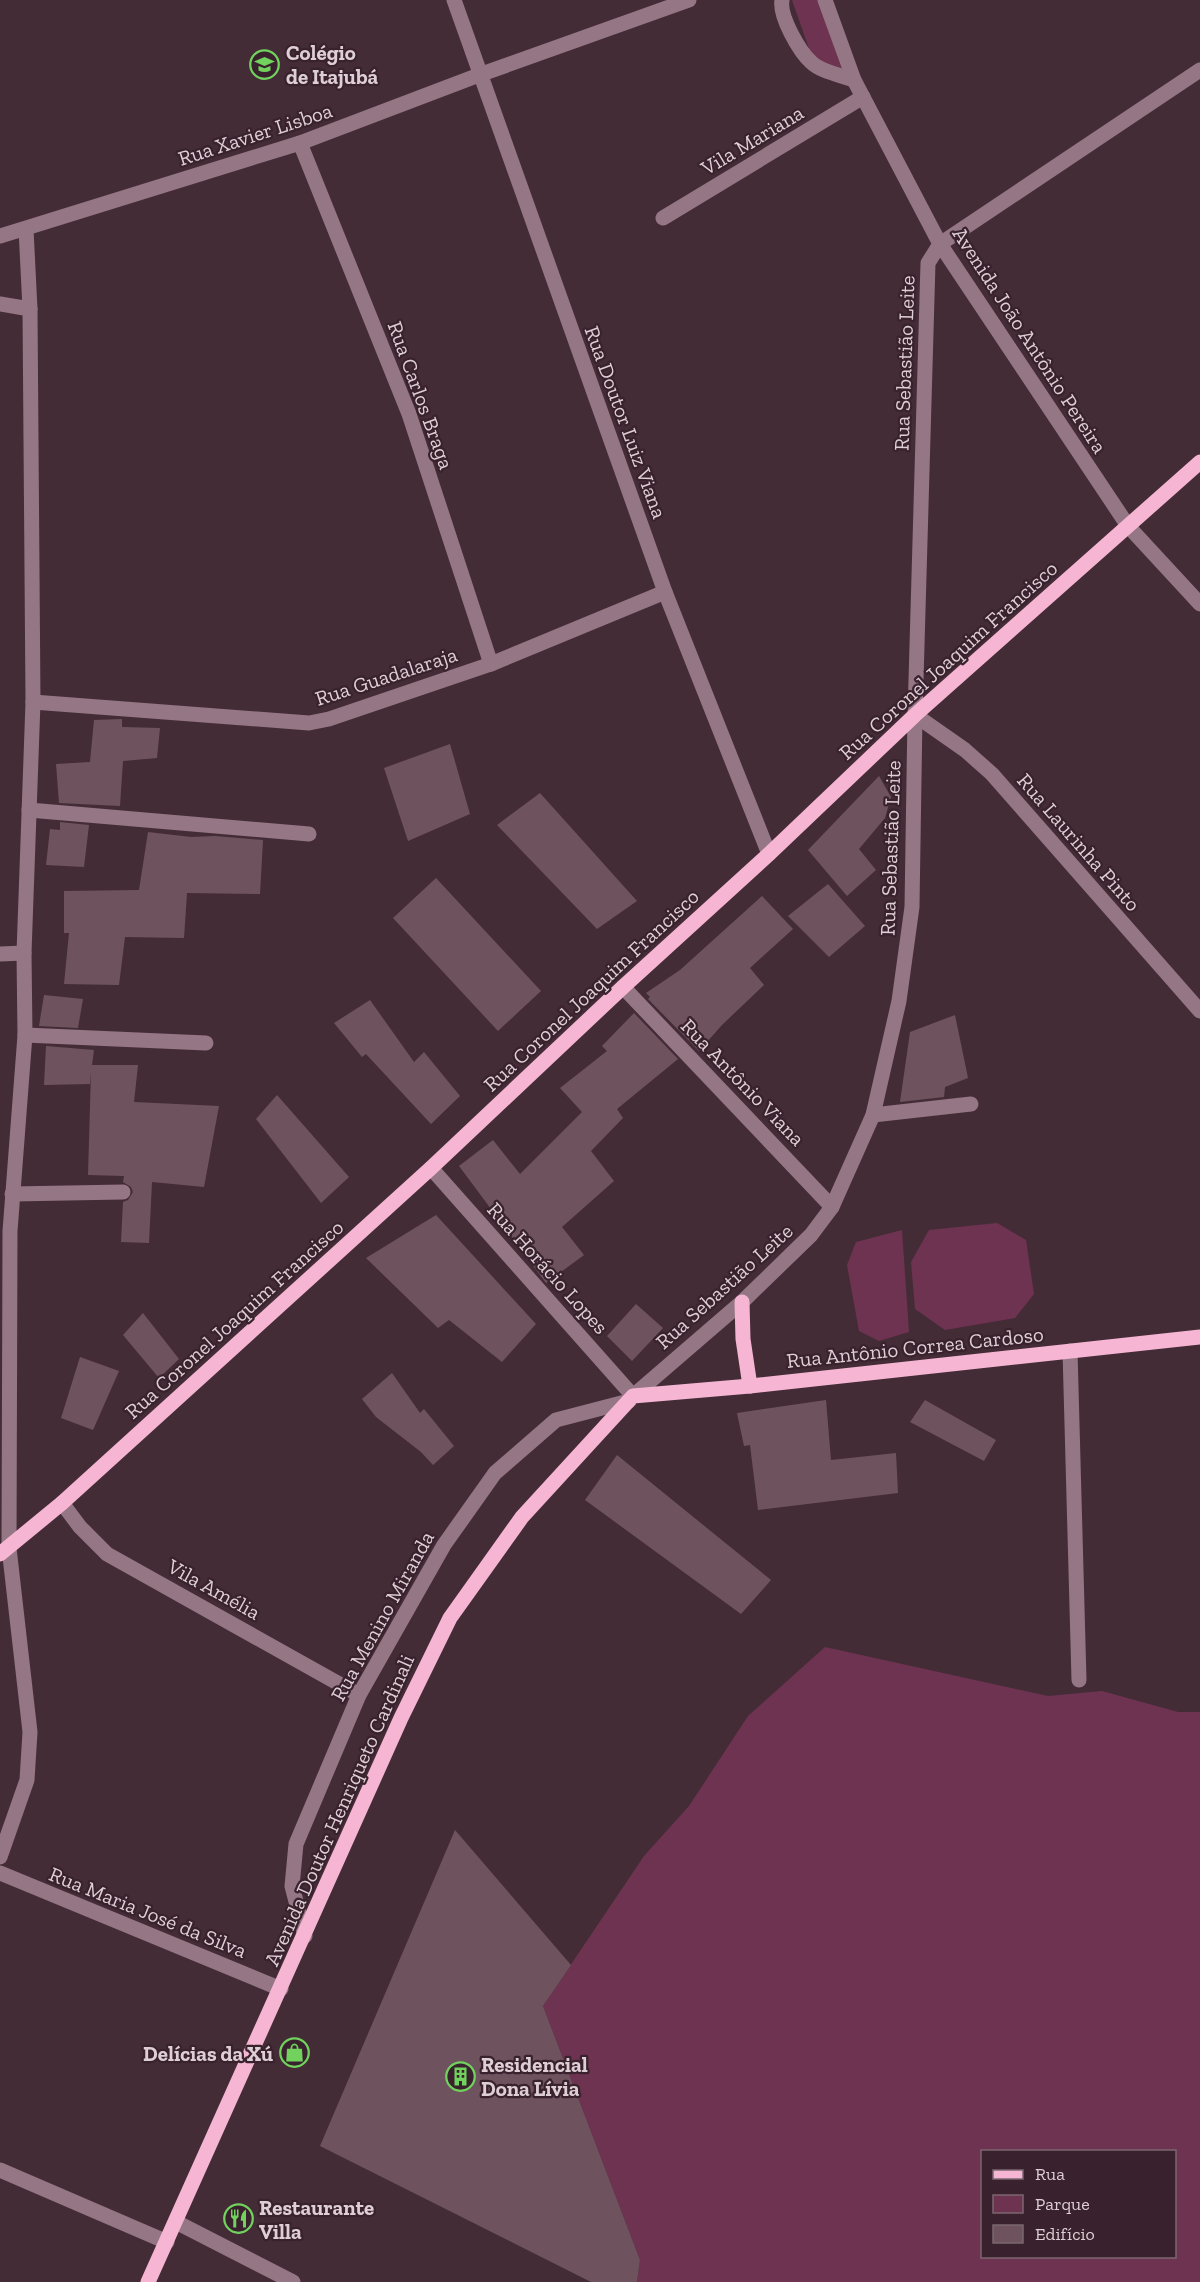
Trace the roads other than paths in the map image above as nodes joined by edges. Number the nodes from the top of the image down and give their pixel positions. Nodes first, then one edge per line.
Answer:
1 (454, 0) edge
2 (689, 0) edge
3 (782, 0) edge
4 (825, 0) edge
5 (1200, 70) edge
6 (479, 75) junction
7 (854, 80) junction
8 (863, 97) junction
9 (300, 143) junction
10 (663, 218) dead end
11 (26, 229) junction
12 (0, 236) edge
13 (940, 244) junction
14 (0, 304) edge
15 (30, 309) junction
16 (1200, 462) edge
17 (1128, 526) junction
18 (665, 592) junction
19 (1200, 604) edge
20 (491, 664) junction
21 (33, 702) junction
22 (915, 715) junction
23 (29, 810) junction
24 (309, 834) dead end
25 (769, 854) junction
26 (24, 953) junction
27 (0, 954) edge
28 (623, 987) junction
29 (1200, 1011) edge
30 (25, 1035) junction
31 (206, 1043) dead end
32 (971, 1104) dead end
33 (873, 1115) junction
34 (431, 1168) junction
35 (123, 1192) dead end
36 (12, 1194) junction
37 (832, 1207) junction
38 (5, 1231) edge
39 (742, 1302) junction
40 (1200, 1336) edge
41 (1070, 1351) junction
42 (750, 1386) junction
43 (631, 1399) junction
44 (63, 1503) junction
45 (3, 1550) edge
46 (1079, 1680) dead end
47 (359, 1695) junction
48 (0, 1857) edge
49 (0, 1873) edge
50 (305, 1936) junction
51 (281, 1989) junction
52 (0, 2170) edge
53 (176, 2222) junction
54 (167, 2242) junction
55 (148, 2282) edge
56 (292, 2282) edge

1 - 6 street, Rua Doutor Luiz Viana
2 - 6 street, Rua Xavier Lisboa
3 - 7 street
4 - 7 street, Avenida João Antônio Pereira
5 - 13 street
6 - 9 street, Rua Xavier Lisboa
6 - 18 street, Rua Doutor Luiz Viana
7 - 8 street, Avenida João Antônio Pereira
8 - 10 street, Vila Mariana
8 - 13 street, Avenida João Antônio Pereira
9 - 11 street, Rua Xavier Lisboa
9 - 20 street, Rua Carlos Braga
11 - 12 street, Rua Xavier Lisboa
11 - 15 street
13 - 17 street, Avenida João Antônio Pereira
13 - 22 street, Rua Sebastião Leite
14 - 15 street
15 - 21 street
16 - 17 main road, Rua Coronel Joaquim Francisco
17 - 19 street, Avenida João Antônio Pereira
17 - 22 main road, Rua Coronel Joaquim Francisco
18 - 20 street, Rua Guadalaraja
18 - 25 street, Rua Doutor Luiz Viana
20 - 21 street, Rua Guadalaraja
21 - 23 street
22 - 25 main road, Rua Coronel Joaquim Francisco
22 - 29 street, Rua Laurinha Pinto
22 - 33 street, Rua Sebastião Leite
23 - 24 street
23 - 26 street
25 - 28 main road, Rua Coronel Joaquim Francisco
26 - 27 street
26 - 30 street
28 - 34 main road, Rua Coronel Joaquim Francisco
28 - 37 street, Rua Antônio Viana
30 - 31 street
30 - 36 street
32 - 33 street
33 - 37 street, Rua Sebastião Leite
34 - 43 street, Rua Horácio Lopes
34 - 44 main road, Rua Coronel Joaquim Francisco
35 - 36 street
36 - 38 street
37 - 39 street, Rua Sebastião Leite
38 - 45 street
39 - 42 main road
39 - 43 street, Rua Sebastião Leite
40 - 41 main road, Rua Antônio Correa Cardoso
41 - 42 main road, Rua Antônio Correa Cardoso
41 - 46 street
42 - 43 main road, Rua Antônio Correa Cardoso
43 - 47 street, Rua Menino Miranda
43 - 50 main road, Avenida Doutor Henriqueto Cardinali
44 - 45 main road, Rua Coronel Joaquim Francisco
44 - 47 street, Vila Amélia
45 - 48 street
47 - 50 street, Rua Menino Miranda
49 - 51 street, Rua Maria José da Silva
50 - 51 main road, Avenida Doutor Henriqueto Cardinali
51 - 53 main road, Avenida Doutor Henriqueto Cardinali
52 - 54 street
53 - 54 main road, Avenida Doutor Henriqueto Cardinali
53 - 56 street
54 - 55 main road, Avenida Doutor Henriqueto Cardinali

